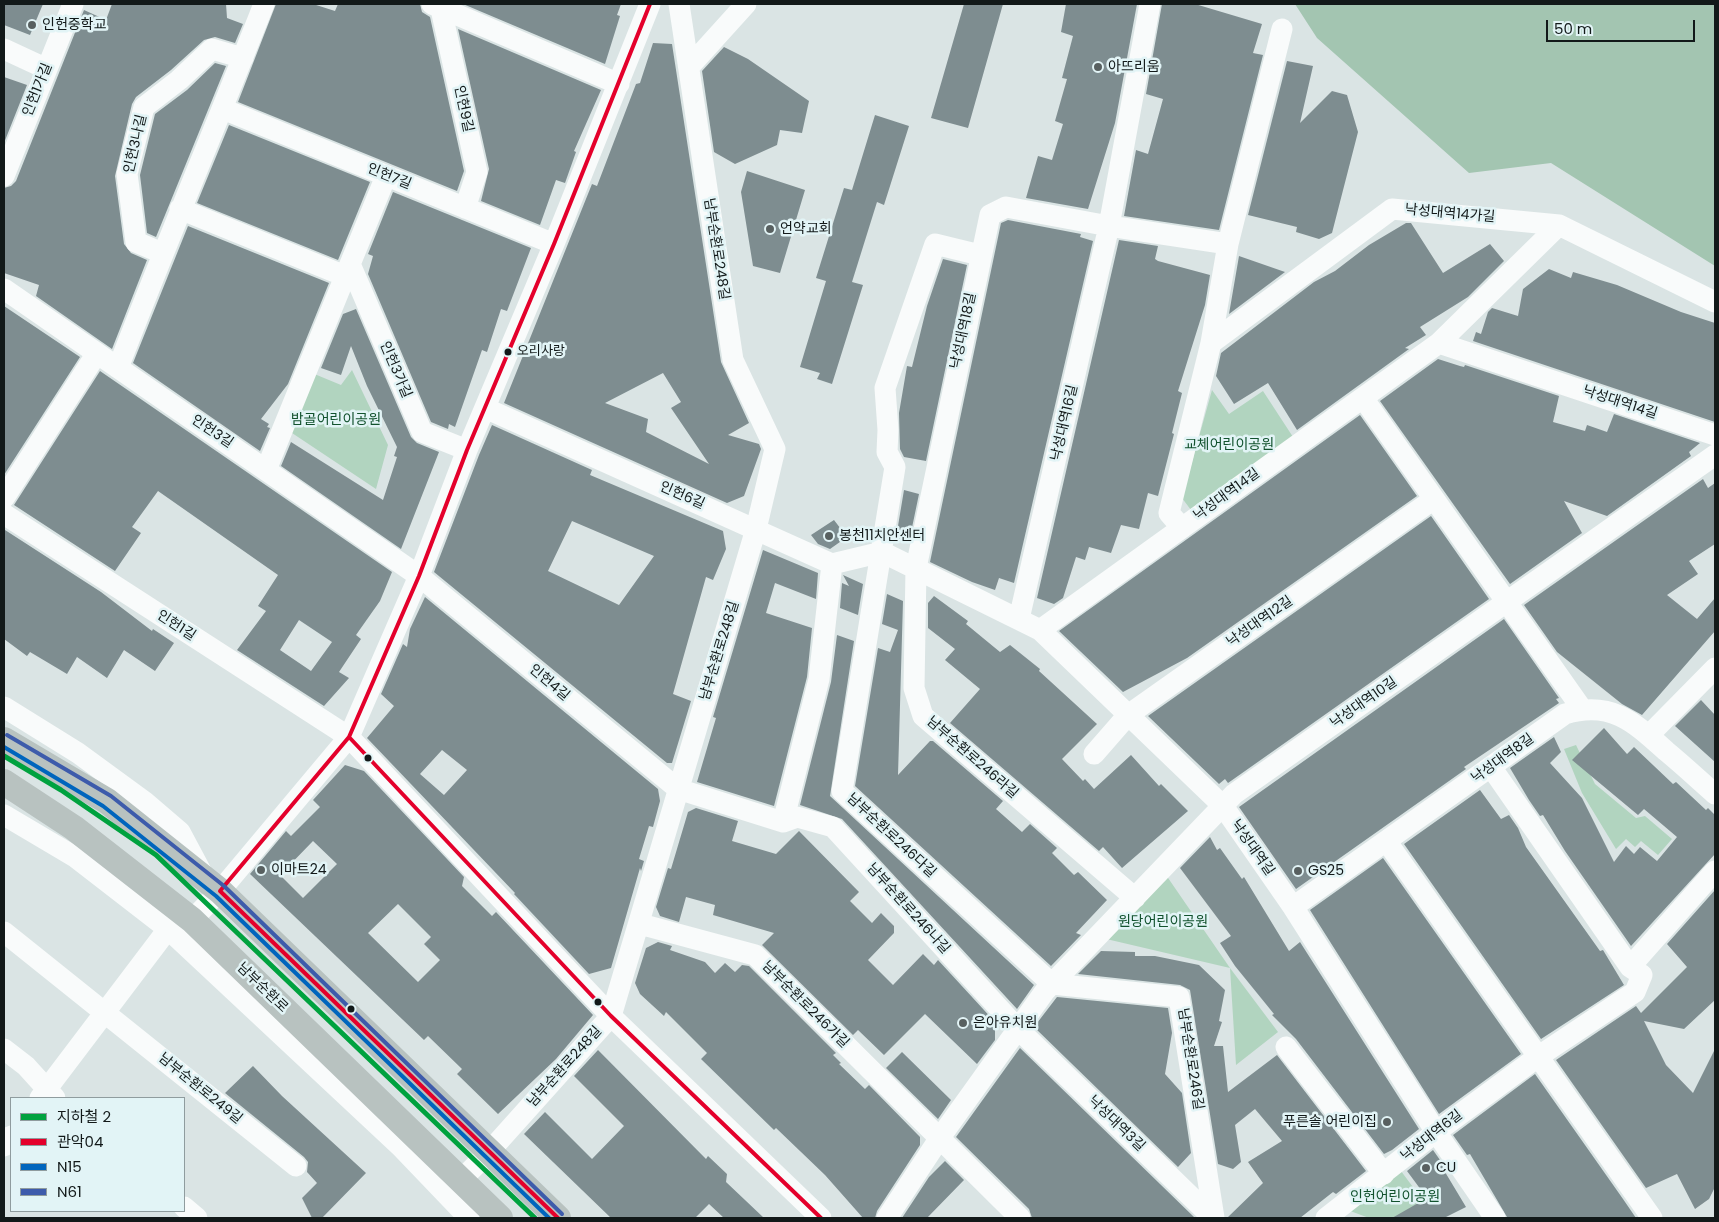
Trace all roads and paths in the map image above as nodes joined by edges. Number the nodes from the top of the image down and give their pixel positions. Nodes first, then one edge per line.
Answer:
1 (73, 4) edge
2 (264, 4) edge
3 (650, 4) edge
4 (679, 4) edge
5 (746, 4) edge
6 (1150, 4) edge
7 (436, 6) edge
8 (1282, 29) dead end
9 (4, 49) edge
10 (243, 58) junction
11 (688, 67) junction
12 (47, 69) junction
13 (620, 84) junction
14 (223, 109) junction
15 (4, 176) edge
16 (386, 176) junction
17 (465, 208) junction
18 (180, 209) junction
19 (1559, 224) junction
20 (1109, 226) junction
21 (554, 244) junction
22 (1228, 244) junction
23 (162, 253) junction
24 (980, 254) junction
25 (347, 270) junction
26 (4, 289) edge
27 (1715, 302) edge
28 (1210, 343) junction
29 (1439, 343) junction
30 (97, 353) junction
31 (118, 368) junction
32 (1363, 398) junction
33 (485, 408) junction
34 (1715, 435) edge
35 (467, 450) junction
36 (1715, 455) edge
37 (266, 470) junction
38 (4, 498) edge
39 (1434, 499) junction
40 (4, 514) edge
41 (1182, 528) junction
42 (756, 529) junction
43 (882, 552) junction
44 (832, 564) junction
45 (916, 568) junction
46 (419, 576) junction
47 (1507, 602) junction
48 (1019, 619) junction
49 (1040, 630) junction
50 (1715, 668) edge
51 (4, 707) edge
52 (1582, 709) junction
53 (1128, 715) junction
54 (1649, 735) junction
55 (349, 737) junction
56 (4, 740) edge
57 (1094, 754) dead end
58 (1491, 767) junction
59 (4, 782) edge
60 (678, 790) junction
61 (1715, 794) edge
62 (1223, 806) junction
63 (4, 815) edge
64 (783, 822) junction
65 (1387, 842) junction
66 (1715, 871) edge
67 (213, 885) junction
68 (1135, 898) junction
69 (1293, 907) junction
70 (640, 924) junction
71 (180, 925) junction
72 (4, 932) edge
73 (1630, 967) junction
74 (1052, 984) junction
75 (105, 1013) junction
76 (611, 1016) junction
77 (1018, 1029) junction
78 (1286, 1048) dead end
79 (4, 1049) edge
80 (1539, 1056) junction
81 (47, 1096) edge
82 (1436, 1132) junction
83 (939, 1139) junction
84 (489, 1152) junction
85 (296, 1166) dead end
86 (1384, 1174) junction
87 (460, 1180) junction
88 (185, 1208) edge
89 (197, 1218) edge
90 (469, 1218) edge
91 (500, 1218) edge
92 (558, 1218) edge
93 (821, 1218) edge
94 (887, 1218) edge
95 (1020, 1218) edge
96 (1214, 1218) edge
97 (1326, 1218) edge
98 (1495, 1218) edge
99 (1652, 1218) edge

1 - 12 street, 인헌1가길
2 - 10 street
3 - 13 street
4 - 11 street, 남부순환로248길
5 - 11 street
6 - 20 street, 낙성대역16길
7 - 13 street, 인헌9길
7 - 17 street, 인헌9길
8 - 22 street
9 - 12 street
10 - 14 street
10 - 23 street, 인헌3나길
11 - 42 street, 남부순환로248길
12 - 15 street, 인헌1가길
13 - 21 street
14 - 16 street, 인헌7길
14 - 18 street
16 - 17 street, 인헌7길
16 - 25 street
17 - 21 street, 인헌7길
18 - 23 street
18 - 25 street
19 - 27 street, 낙성대역14가길
19 - 28 street, 낙성대역14가길
19 - 29 street, 낙성대역14길
20 - 22 street
20 - 24 street, 낙성대역18길
20 - 48 street, 낙성대역16길
21 - 33 street
22 - 28 street
23 - 31 street
24 - 43 street
24 - 45 street, 낙성대역18길
25 - 35 street, 인헌3가길
25 - 37 street
26 - 30 street, 인헌3길
28 - 41 street
29 - 32 street, 낙성대역14길
29 - 34 street, 낙성대역14길
30 - 31 street, 인헌3길
30 - 38 street
31 - 37 street, 인헌3길
32 - 39 street
32 - 41 street, 낙성대역14길
33 - 35 street
33 - 42 street, 인헌6길
35 - 46 street
36 - 47 street, 낙성대역10길
37 - 46 street, 인헌3길
39 - 47 street
39 - 53 street, 낙성대역12길
40 - 55 street, 인헌1길
41 - 49 street, 낙성대역14길
42 - 44 street, 인헌6길
42 - 60 street, 남부순환로248길
43 - 44 street
43 - 45 street
43 - 74 street, 남부순환로246다길
44 - 64 street
45 - 48 street, 낙성대역길
45 - 68 street, 남부순환로246라길
46 - 55 street
46 - 60 street, 인헌4길
47 - 52 street
47 - 62 street, 낙성대역10길
48 - 49 street, 낙성대역길
49 - 53 street, 낙성대역길
50 - 54 street
51 - 67 street
52 - 54 street, 낙성대역8길
52 - 58 street, 낙성대역8길
53 - 57 street, 낙성대역12길
53 - 62 street, 낙성대역길
54 - 61 street, 낙성대역8길
55 - 67 street
55 - 76 street, 인헌1길
56 - 67 main road
58 - 65 street, 낙성대역8길
58 - 73 street, 낙성대역6길
59 - 71 main road, 남부순환로
60 - 64 street, 남부순환로246나길
60 - 70 street, 남부순환로248길
62 - 68 street
62 - 69 street, 낙성대역길
63 - 71 street
64 - 77 street, 남부순환로246나길
65 - 69 street, 낙성대역8길
65 - 80 street
66 - 73 street
67 - 71 street
67 - 84 main road
68 - 74 street
69 - 82 street, 낙성대역길
70 - 76 street, 남부순환로248길
70 - 83 street, 남부순환로246가길
71 - 75 street
71 - 87 main road, 남부순환로
71 - 90 street
72 - 75 street, 남부순환로249길
73 - 80 street, 낙성대역6길
74 - 77 street
74 - 96 street, 남부순환로246길
75 - 81 street
75 - 85 street, 남부순환로249길
76 - 84 street, 남부순환로248길
76 - 93 street, 인헌1길
77 - 83 street
77 - 96 street, 낙성대역3길
78 - 86 street
79 - 81 street
80 - 82 street, 낙성대역6길
80 - 99 street
82 - 86 street, 낙성대역6길
82 - 98 street, 낙성대역길
83 - 94 street
83 - 95 street, 남부순환로246가길
84 - 87 street, 남부순환로248길
84 - 92 main road
86 - 97 street, 낙성대역6길
87 - 91 main road, 남부순환로
88 - 89 street

